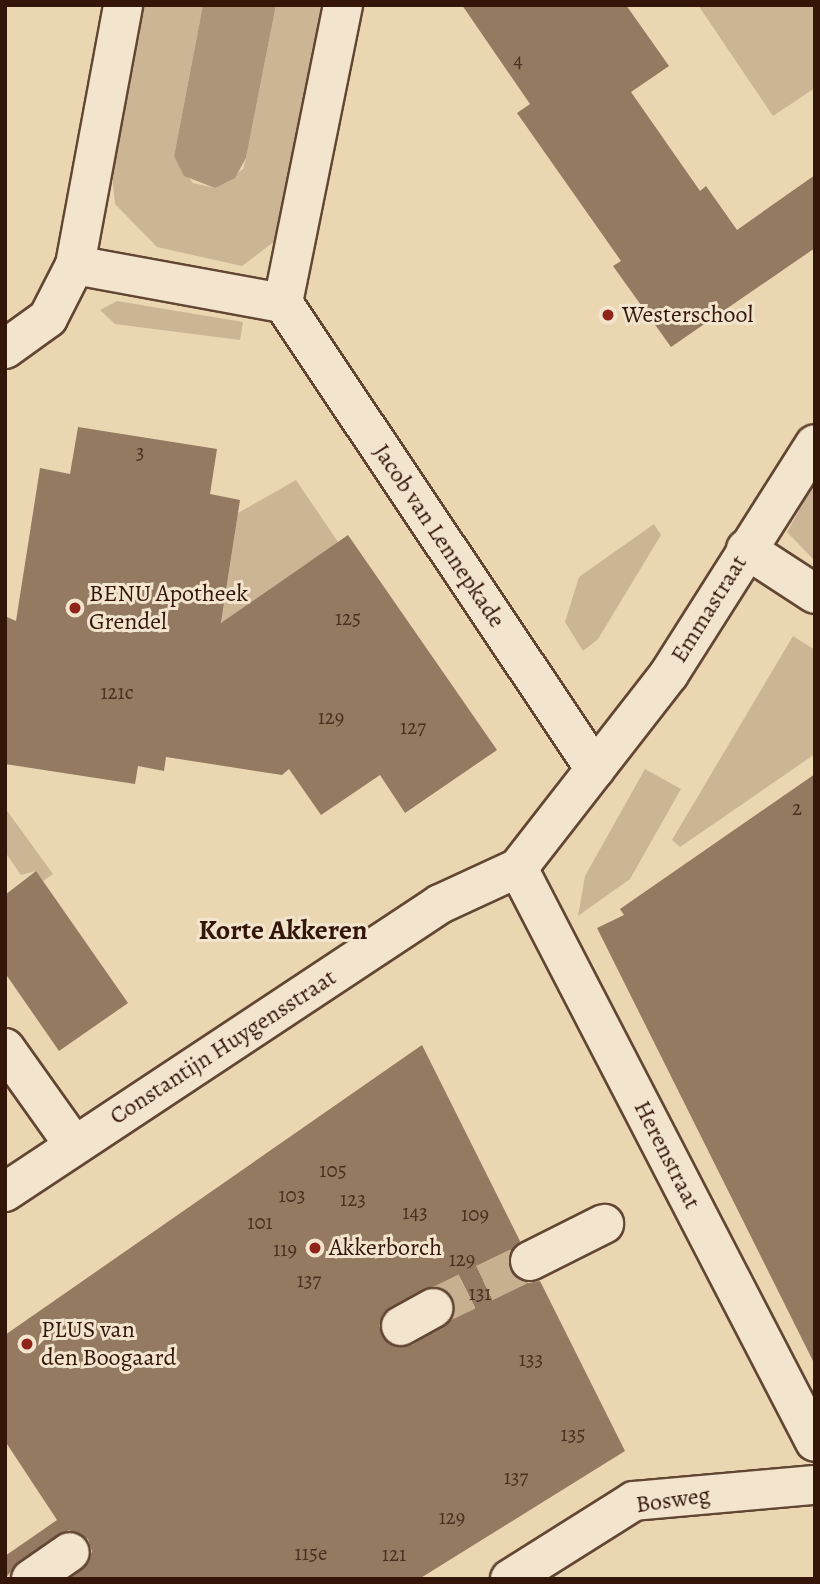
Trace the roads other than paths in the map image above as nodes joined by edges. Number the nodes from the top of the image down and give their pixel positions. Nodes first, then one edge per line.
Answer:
1 (123, 5) edge
2 (343, 5) edge
3 (75, 265) junction
4 (283, 303) junction
5 (5, 349) edge
6 (815, 444) edge
7 (746, 549) junction
8 (815, 594) edge
9 (594, 769) junction
10 (518, 868) junction
11 (5, 1048) edge
12 (74, 1145) junction
13 (5, 1192) edge
14 (604, 1224) dead end
15 (530, 1261) tunnel mouth
16 (815, 1442) edge
17 (815, 1485) edge
18 (70, 1552) dead end
19 (31, 1579) edge
20 (510, 1579) edge

1 - 3 street
2 - 4 street
3 - 4 street
3 - 5 street
4 - 9 street, Jacob van Lennepkade
6 - 7 street, Emmastraat
7 - 8 street
7 - 9 street, Emmastraat
9 - 10 street, Constantijn Huygensstraat
10 - 12 street, Constantijn Huygensstraat
10 - 16 street, Herenstraat
11 - 12 street
12 - 13 street, Constantijn Huygensstraat
14 - 15 street
17 - 20 street, Bosweg
18 - 19 street

